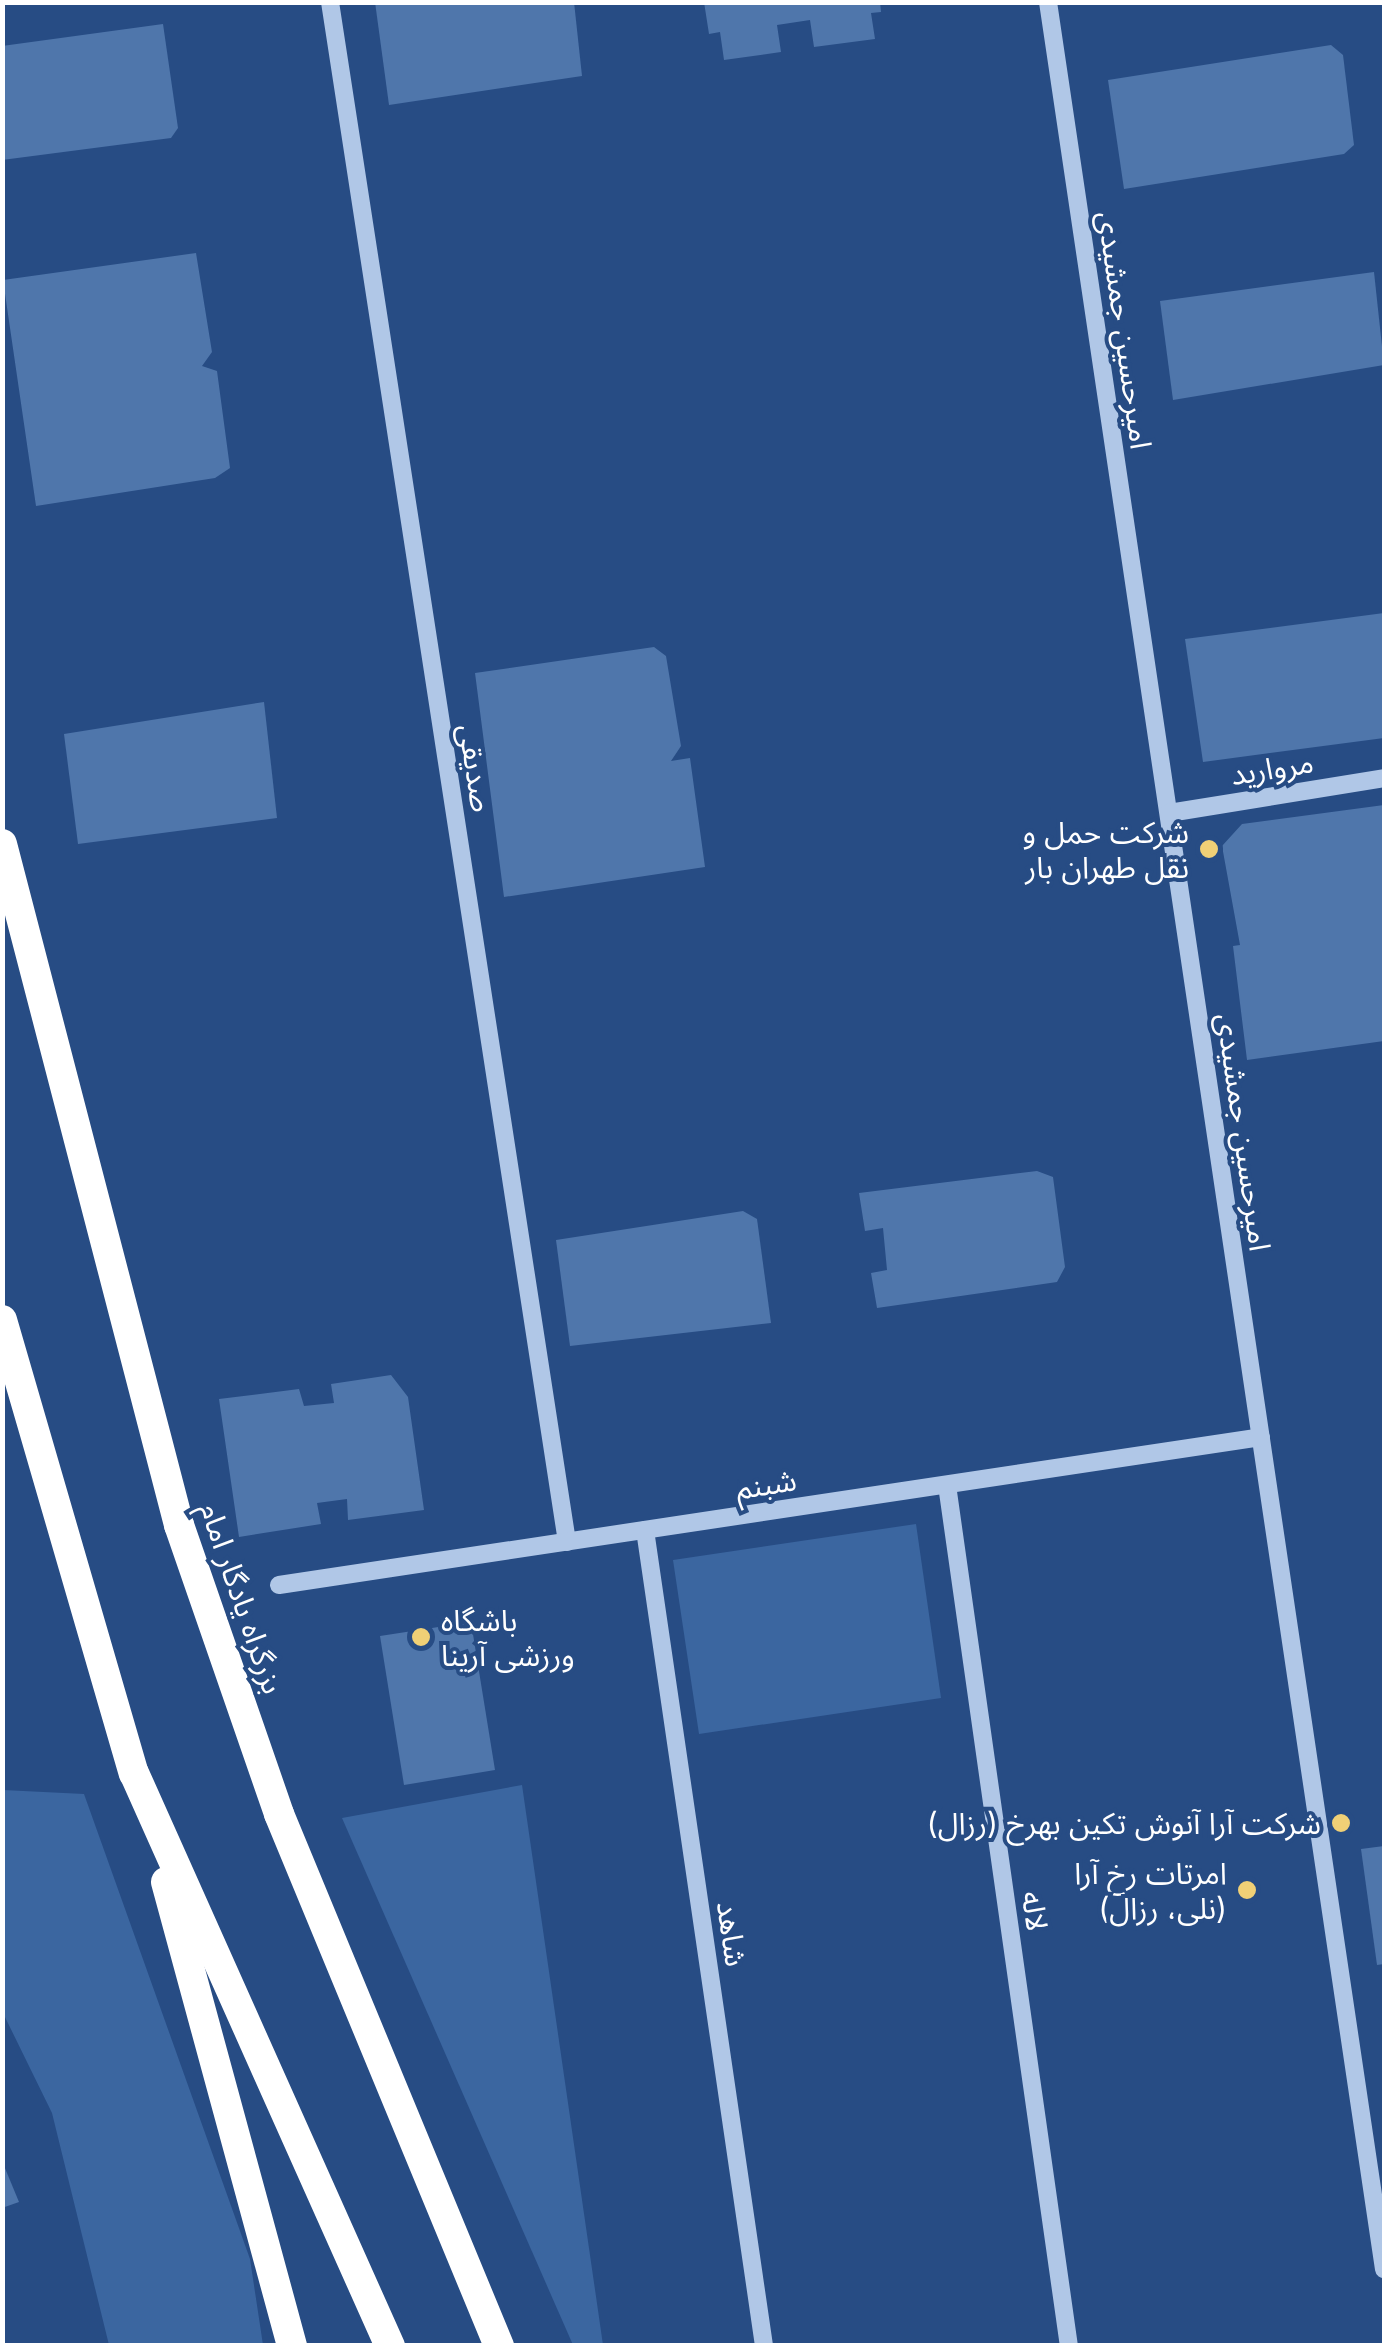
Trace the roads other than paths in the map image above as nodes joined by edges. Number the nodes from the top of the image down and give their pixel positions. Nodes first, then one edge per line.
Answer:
1 (330, 2) edge
2 (1048, 2) edge
3 (1384, 778) edge
4 (1168, 813) junction
5 (2, 844) edge
6 (2, 1320) edge
7 (1261, 1438) junction
8 (947, 1485) junction
9 (645, 1530) junction
10 (567, 1542) junction
11 (278, 1585) dead end
12 (134, 1773) junction
13 (1384, 2269) edge
14 (292, 2346) edge
15 (390, 2346) edge
16 (499, 2346) edge
17 (764, 2346) edge
18 (1070, 2346) edge

1 - 10 street, صدیقی
2 - 4 street, امیرحسین جمشیدی
3 - 4 street, مروارید
4 - 7 street, امیرحسین جمشیدی
5 - 16 highway, بزرگراه یادگار امام
6 - 12 highway
7 - 8 street, شبنم
7 - 13 street, امیرحسین جمشیدی
8 - 9 street, شبنم
8 - 18 street, لاله
9 - 10 street, شبنم
9 - 17 street, شاهد
10 - 11 street, شبنم
12 - 14 highway
12 - 15 highway

